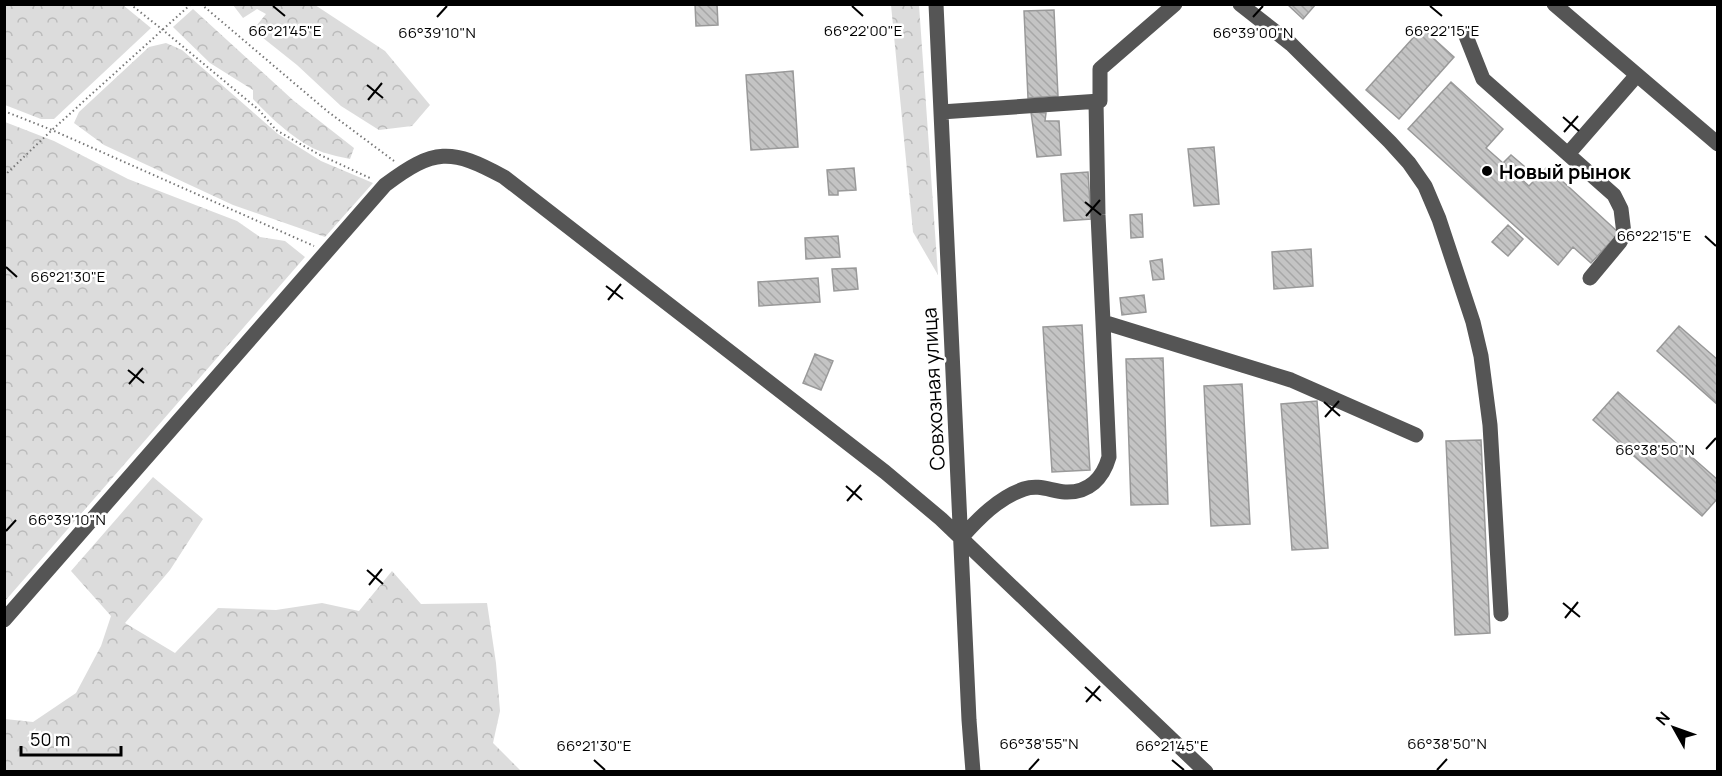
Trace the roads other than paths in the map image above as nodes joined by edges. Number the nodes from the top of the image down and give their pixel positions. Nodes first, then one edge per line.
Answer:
1 (936, 4) edge
2 (1175, 4) edge
3 (1240, 4) edge
4 (1554, 4) edge
5 (1466, 36) dead end
6 (1637, 75) junction
7 (1096, 101) junction
8 (941, 112) junction
9 (1718, 144) edge
10 (1568, 154) junction
11 (1590, 278) dead end
12 (1103, 322) junction
13 (1416, 435) dead end
14 (961, 538) junction
15 (1501, 614) dead end
16 (4, 620) edge
17 (973, 771) edge
18 (1206, 771) edge

1 - 8 street, Совхозная улица
2 - 7 street
3 - 15 street
4 - 6 street
5 - 10 street
6 - 9 street
6 - 10 street
7 - 8 street
7 - 12 street
8 - 14 street, Совхозная улица
10 - 11 street
12 - 13 street
12 - 14 street
14 - 16 street
14 - 17 street, Совхозная улица
14 - 18 street

